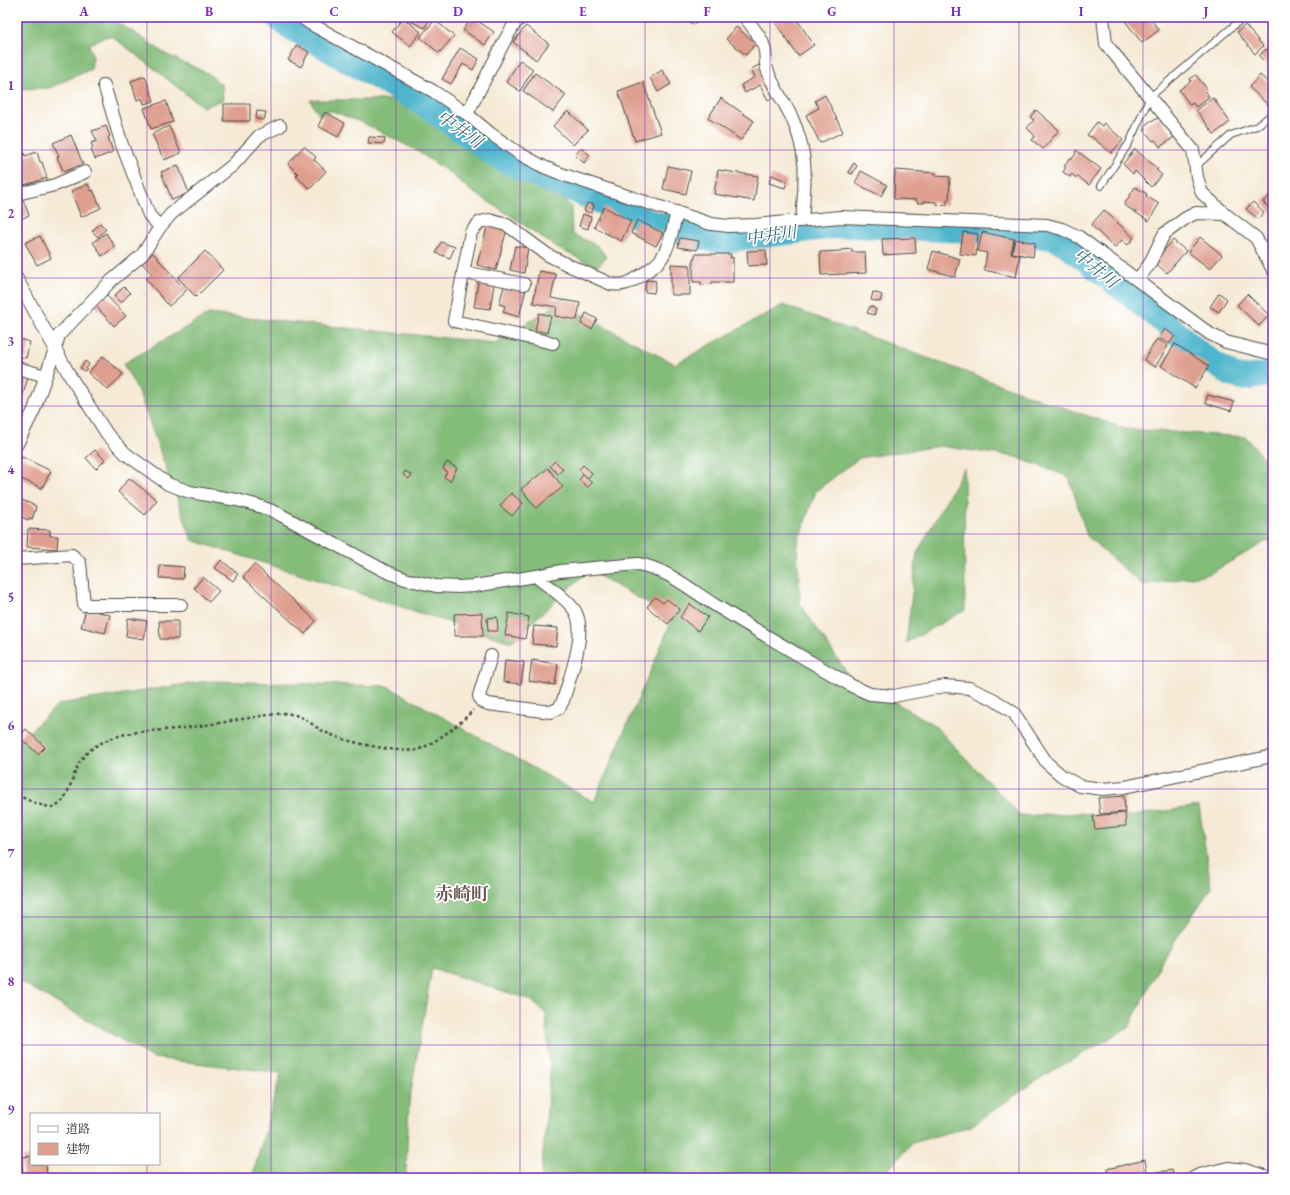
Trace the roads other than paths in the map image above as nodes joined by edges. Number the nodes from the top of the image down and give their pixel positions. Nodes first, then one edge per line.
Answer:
1 (301, 17) edge
2 (523, 17) edge
3 (745, 17) edge
4 (1103, 17) edge
5 (1244, 17) edge
6 (104, 85) dead end
7 (1150, 97) junction
8 (1273, 113) edge
9 (467, 114) junction
10 (280, 126) dead end
11 (1195, 167) junction
12 (85, 172) dead end
13 (1101, 186) dead end
14 (17, 194) edge
15 (1225, 214) junction
16 (676, 215) junction
17 (802, 221) junction
18 (160, 227) junction
19 (1273, 270) edge
20 (463, 272) junction
21 (17, 279) edge
22 (1136, 280) junction
23 (524, 284) dead end
24 (553, 343) dead end
25 (55, 349) junction
26 (1273, 354) edge
27 (17, 368) edge
28 (46, 376) junction
29 (17, 444) edge
30 (17, 559) edge
31 (536, 576) junction
32 (181, 605) dead end
33 (491, 656) dead end
34 (1273, 756) edge
35 (1193, 1178) edge
36 (1271, 1178) edge

1 - 9 street
2 - 9 street
3 - 17 street
4 - 7 street
5 - 7 lane
6 - 18 street
7 - 11 street
7 - 13 lane
8 - 11 lane
9 - 16 street
10 - 18 street
11 - 15 street
12 - 14 street
15 - 19 street
15 - 22 street
16 - 17 street
16 - 20 street
17 - 22 street
18 - 25 street
20 - 23 street
20 - 24 street
21 - 25 street
22 - 26 street
25 - 28 street
25 - 31 street
27 - 28 street
28 - 29 street
30 - 32 street
31 - 33 street
31 - 34 street
35 - 36 street

